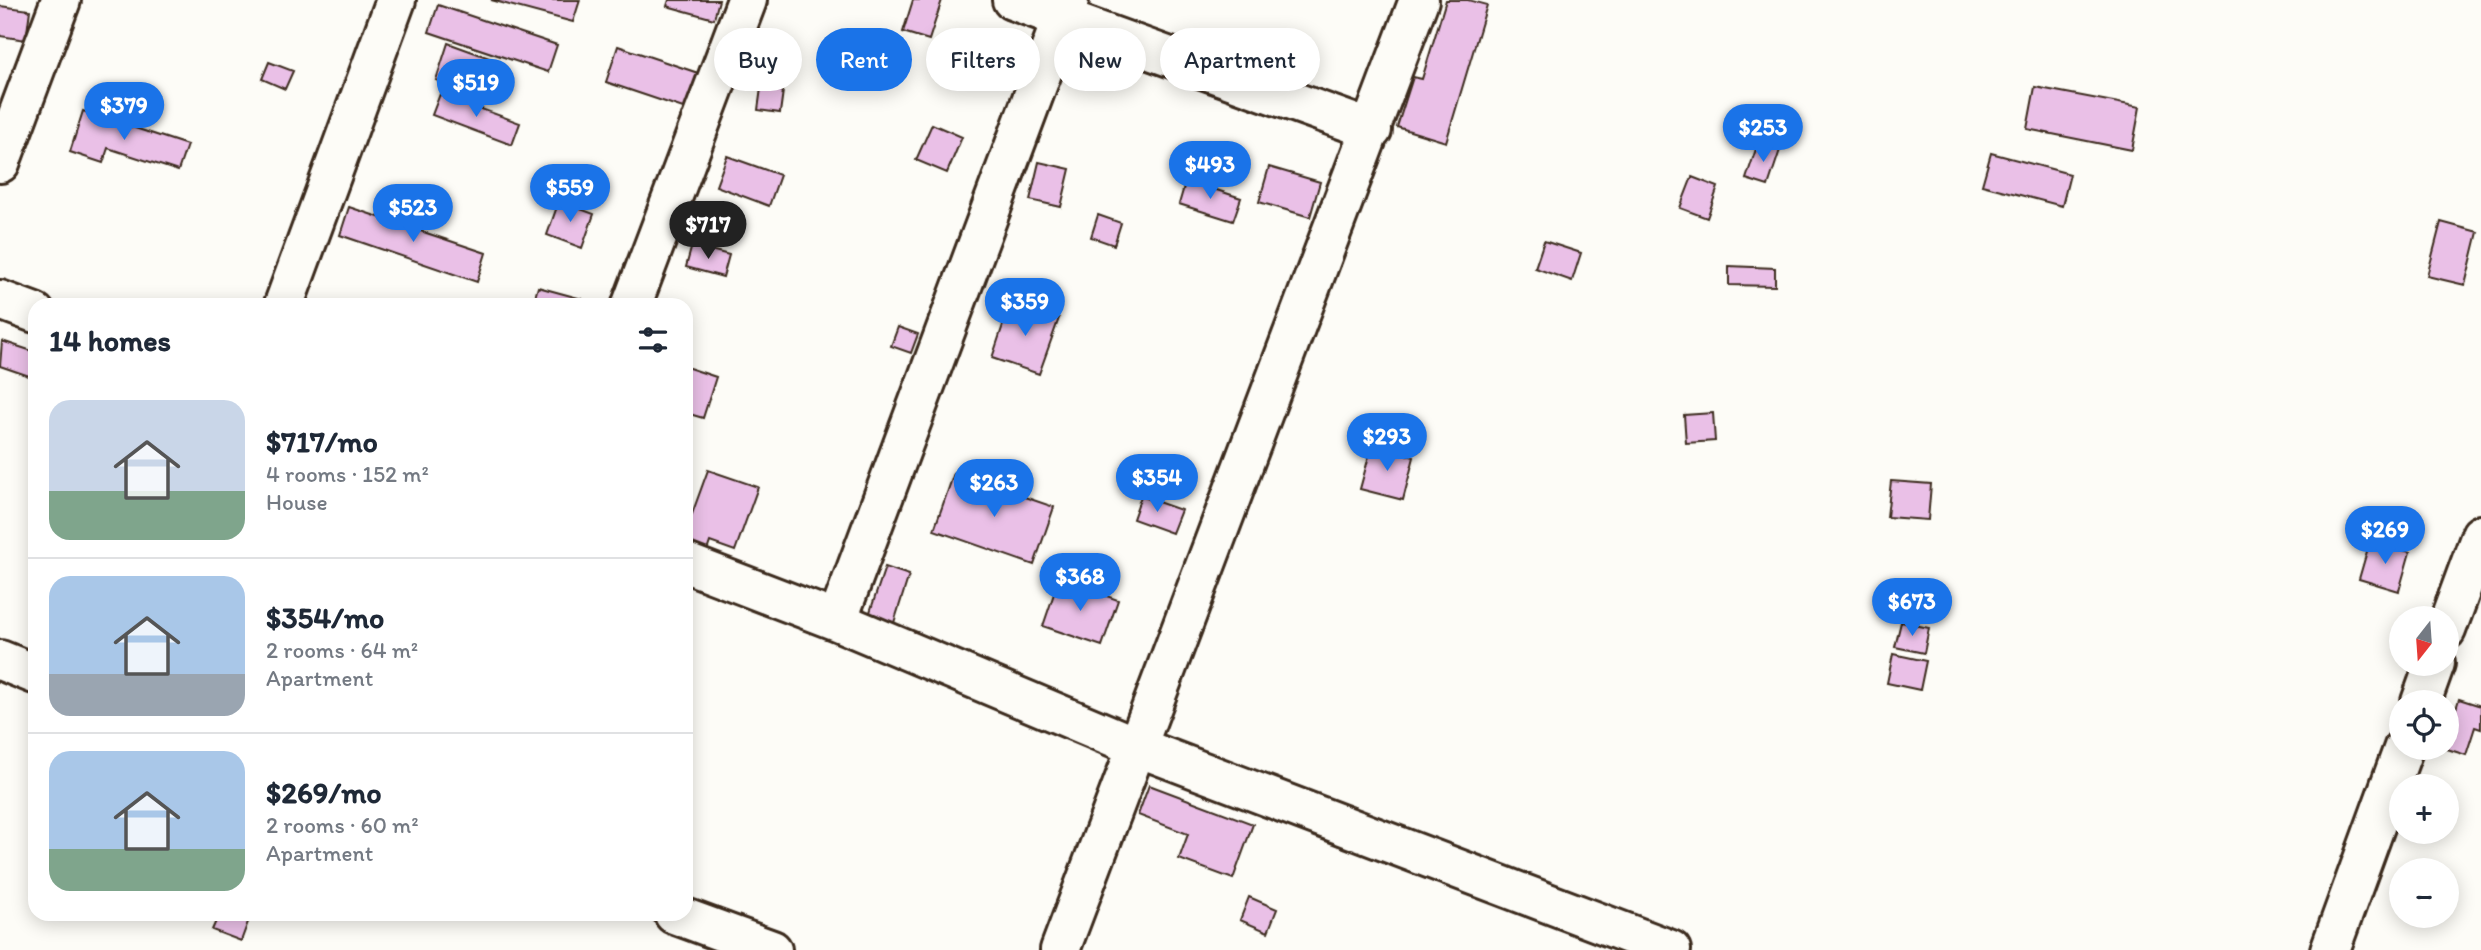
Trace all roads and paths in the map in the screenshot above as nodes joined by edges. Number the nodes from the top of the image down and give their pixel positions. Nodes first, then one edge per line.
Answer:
1 (61, 0) edge
2 (396, 0) edge
3 (747, 0) edge
4 (1012, 0) edge
5 (1419, 0) edge
6 (1065, 10) edge
7 (1372, 130) junction
8 (0, 163) edge
9 (286, 298) edge
10 (634, 298) edge
11 (0, 300) edge
12 (28, 310) edge
13 (2481, 535) edge
14 (693, 566) edge
15 (2455, 606) edge
16 (837, 621) junction
17 (0, 660) edge
18 (28, 671) edge
19 (1135, 746) junction
20 (2399, 760) edge
21 (693, 921) edge
22 (772, 950) edge
23 (1060, 950) edge
24 (1671, 950) edge
25 (2330, 950) edge

1 - 8 street
2 - 9 street
3 - 10 street
4 - 6 street
5 - 7 street
6 - 7 street
6 - 16 street
7 - 19 street
11 - 12 street
13 - 15 street
14 - 16 street
16 - 19 street
17 - 18 street
19 - 23 street
19 - 24 street
20 - 25 street
21 - 22 street

